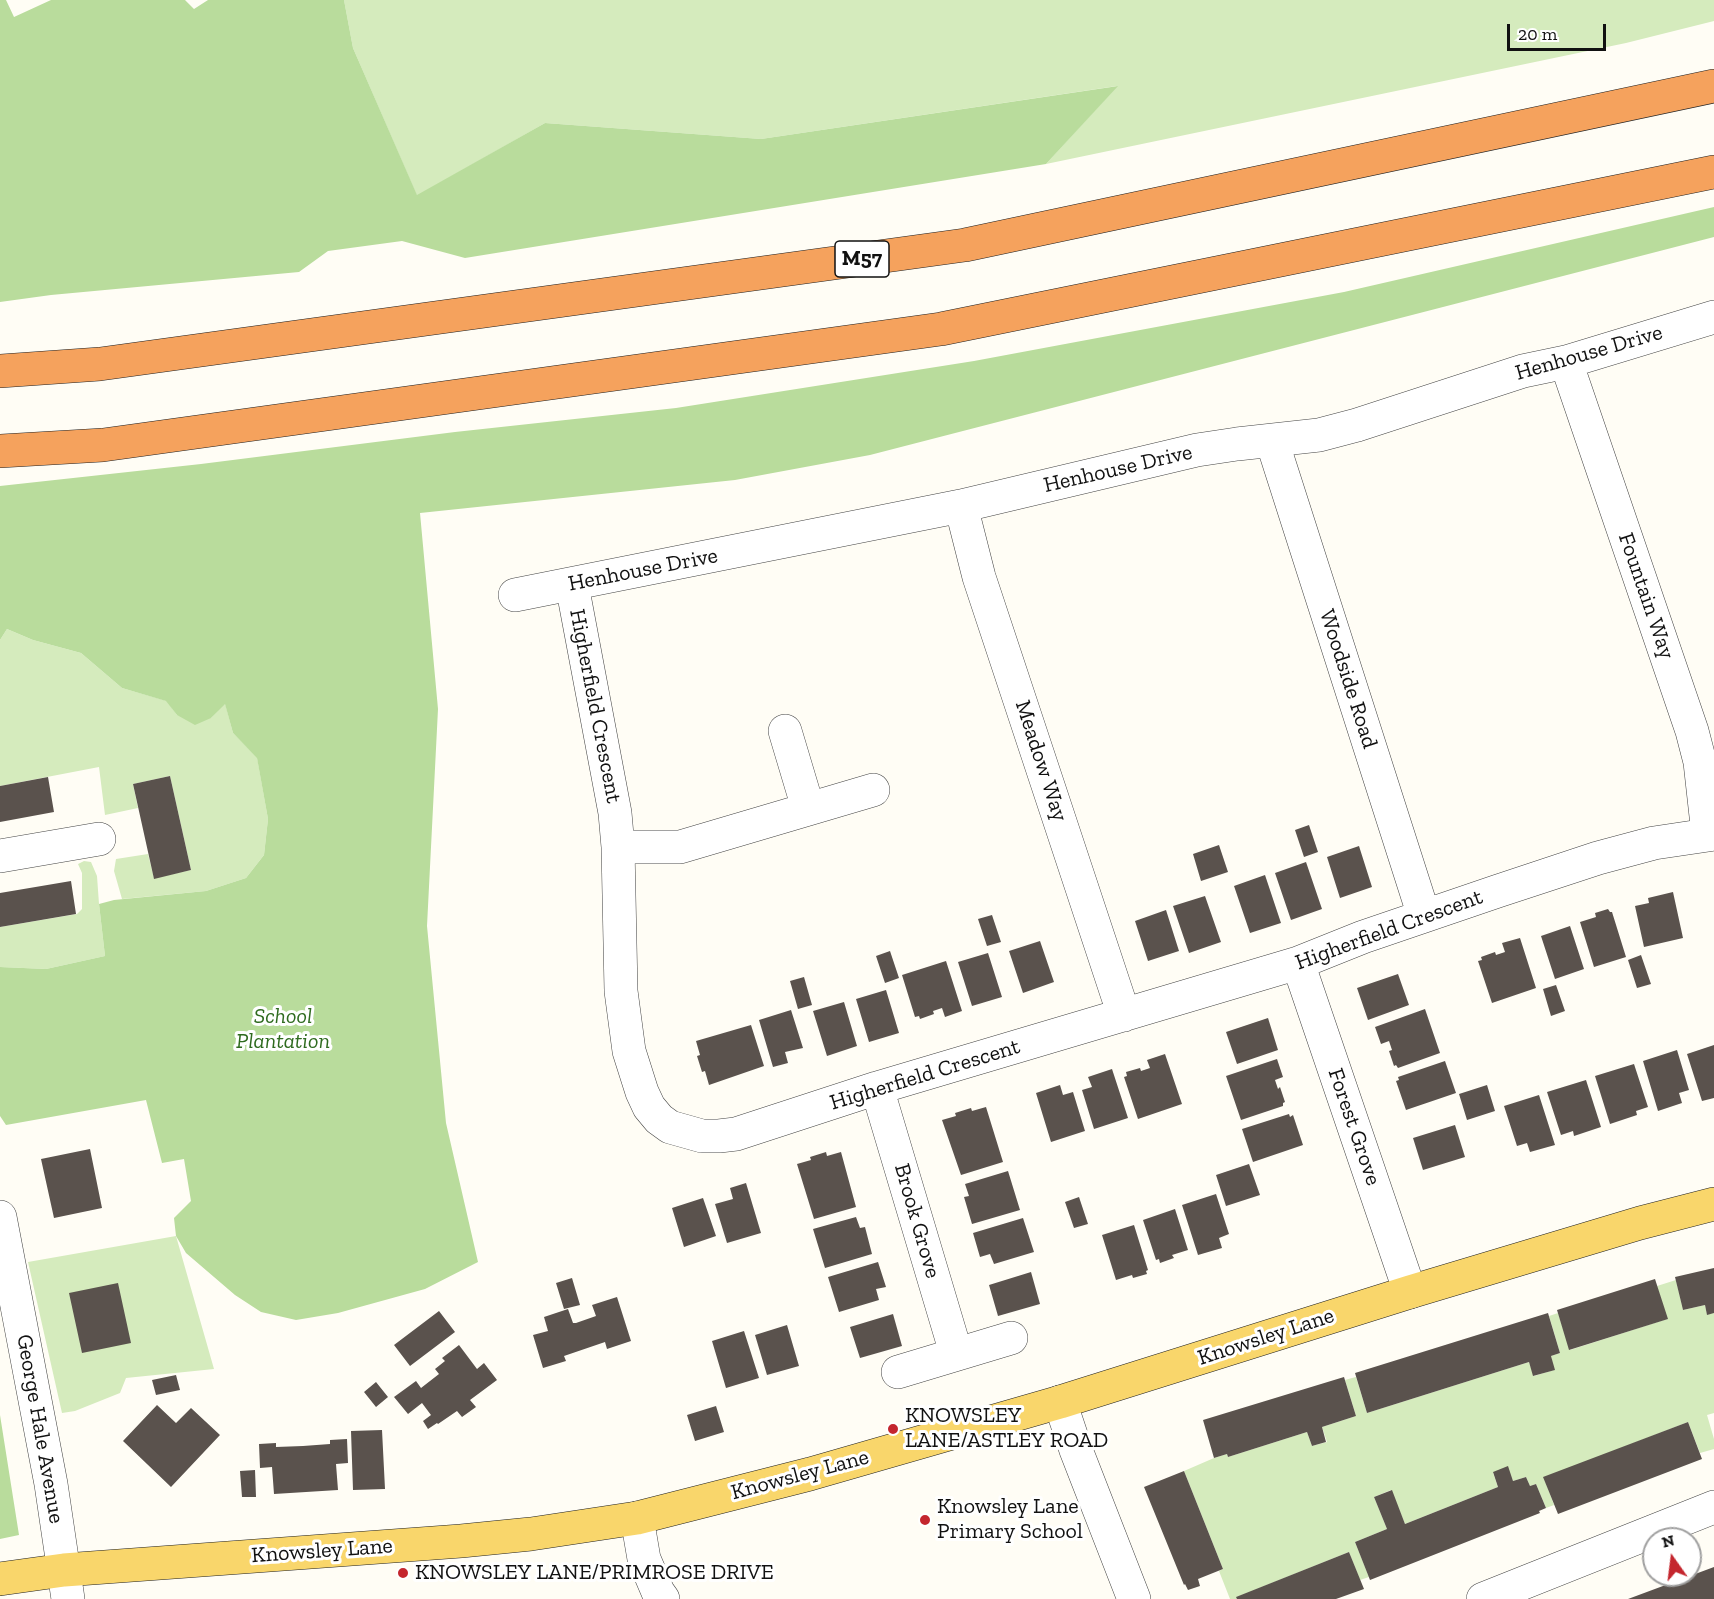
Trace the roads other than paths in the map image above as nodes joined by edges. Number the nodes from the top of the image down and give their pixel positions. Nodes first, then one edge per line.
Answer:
1 (1714, 86) edge
2 (1714, 172) edge
3 (1714, 317) edge
4 (1566, 362) junction
5 (0, 371) edge
6 (1272, 441) junction
7 (0, 451) edge
8 (961, 506) junction
9 (572, 585) junction
10 (514, 595) dead end
11 (785, 731) dead end
12 (873, 790) dead end
13 (808, 808) junction
14 (1711, 834) edge
15 (99, 840) dead end
16 (618, 847) junction
17 (0, 856) edge
18 (1424, 916) junction
19 (1298, 963) junction
20 (1124, 1015) junction
21 (877, 1088) junction
22 (1714, 1204) edge
23 (0, 1217) edge
24 (1410, 1292) junction
25 (1011, 1338) dead end
26 (956, 1353) junction
27 (898, 1372) dead end
28 (1060, 1402) junction
29 (1714, 1507) edge
30 (638, 1518) junction
31 (0, 1579) edge
32 (66, 1584) edge
33 (663, 1599) edge
34 (1134, 1599) edge
35 (1483, 1599) edge

1 - 5 highway, M57
2 - 7 highway
3 - 4 street, Henhouse Drive
4 - 6 street, Henhouse Drive
4 - 14 street, Fountain Way
6 - 8 street, Henhouse Drive
6 - 18 street, Woodside Road
8 - 9 street, Henhouse Drive
8 - 20 street, Meadow Way
9 - 10 street, Henhouse Drive
9 - 16 street, Higherfield Crescent
11 - 13 street
12 - 13 street
13 - 16 street
14 - 18 street, Higherfield Crescent
15 - 17 street
16 - 21 street, Higherfield Crescent
18 - 19 street, Higherfield Crescent
19 - 20 street, Higherfield Crescent
19 - 24 street, Forest Grove
20 - 21 street, Higherfield Crescent
21 - 26 street, Brook Grove
22 - 24 main road, Knowsley Lane
23 - 32 street, George Hale Avenue
24 - 28 main road, Knowsley Lane
25 - 26 street
26 - 27 street
28 - 30 main road, Knowsley Lane
28 - 34 street
29 - 35 street
30 - 32 main road, Knowsley Lane
30 - 33 street
31 - 32 main road, Knowsley Lane

